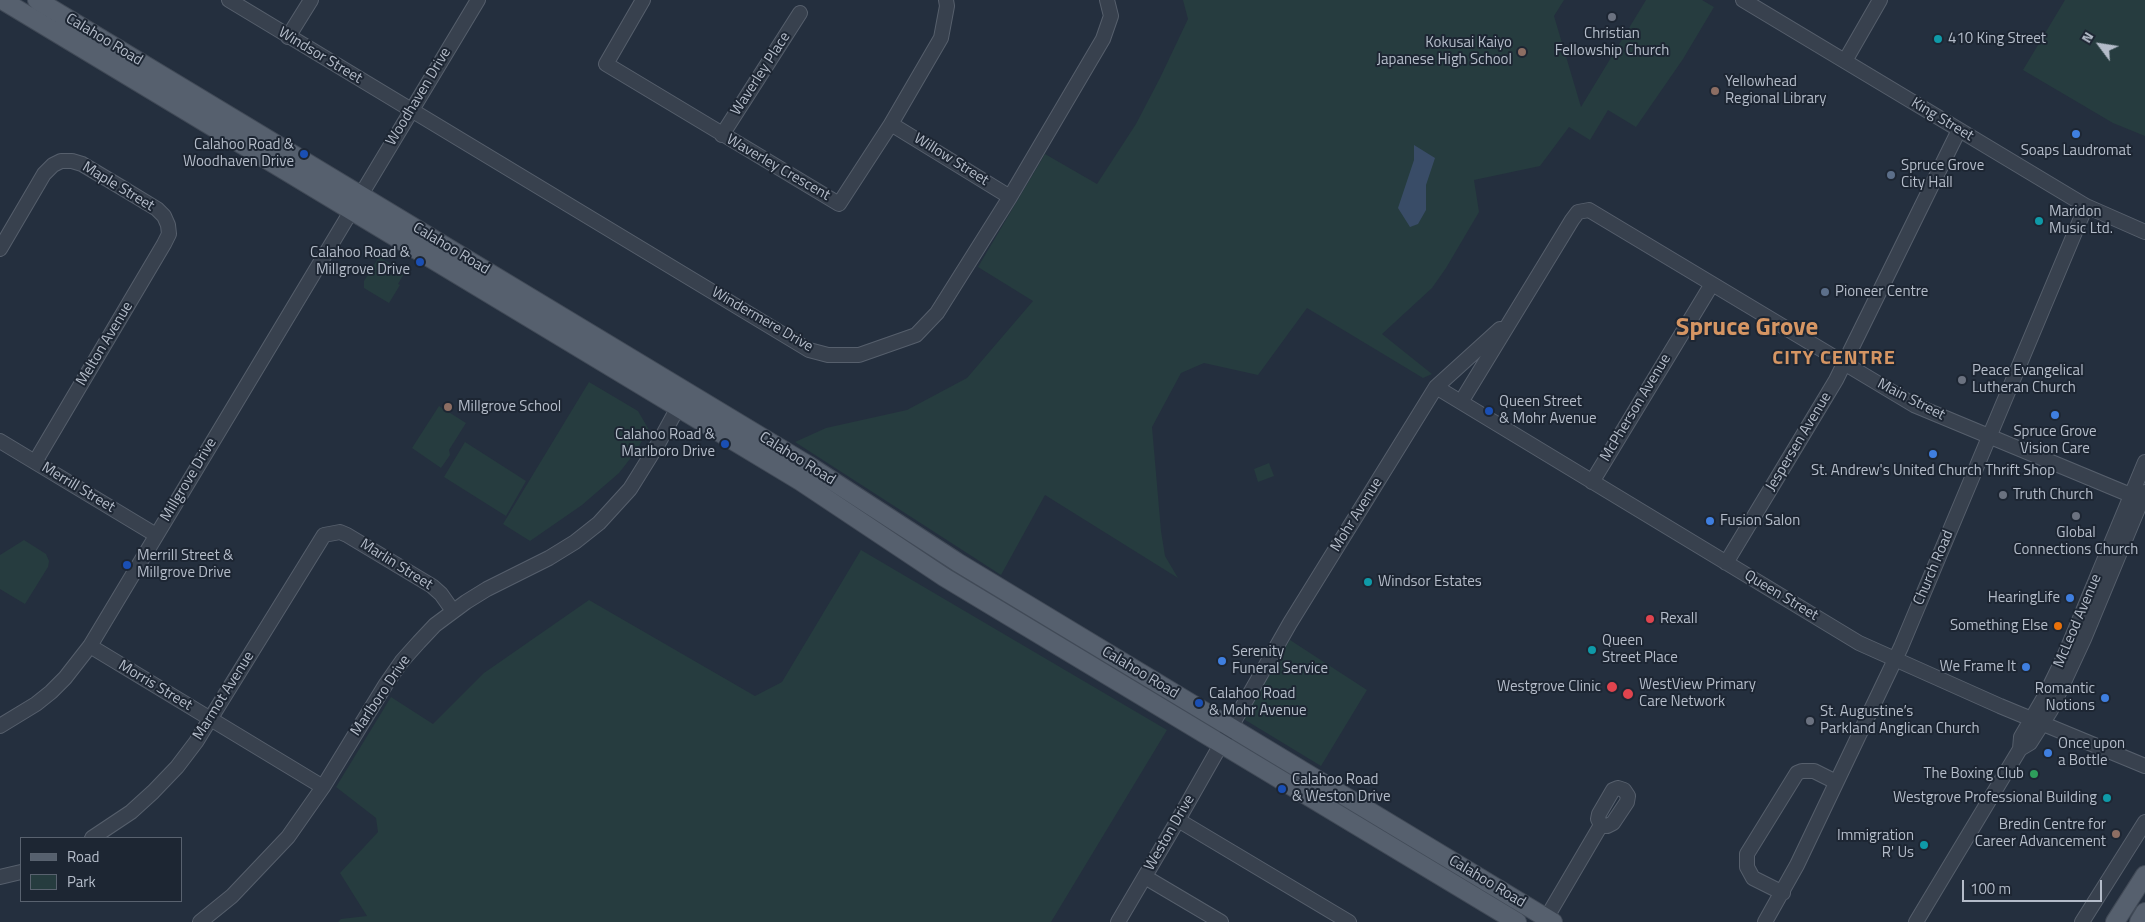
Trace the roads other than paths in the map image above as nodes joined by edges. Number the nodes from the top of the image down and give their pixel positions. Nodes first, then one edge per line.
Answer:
1 (2, 0) edge
2 (38, 0) edge
3 (229, 0) edge
4 (311, 0) edge
5 (478, 0) edge
6 (643, 0) edge
7 (946, 0) edge
8 (1107, 0) edge
9 (1743, 0) edge
10 (1880, 0) edge
11 (800, 13) dead end
12 (288, 37) junction
13 (1845, 61) junction
14 (412, 111) junction
15 (891, 124) junction
16 (1959, 130) junction
17 (722, 134) junction
18 (361, 194) junction
19 (1010, 197) junction
20 (2086, 206) junction
21 (352, 210) junction
22 (1589, 210) joint
23 (168, 225) joint
24 (2145, 232) edge
25 (0, 248) edge
26 (1712, 284) junction
27 (1508, 322) junction
28 (1844, 363) junction
29 (1436, 386) junction
30 (686, 391) junction
31 (1461, 402) junction
32 (678, 408) junction
33 (1990, 436) junction
34 (0, 441) edge
35 (35, 462) junction
36 (2145, 462) edge
37 (1592, 482) junction
38 (2141, 497) edge
39 (331, 533) joint
40 (156, 535) junction
41 (1726, 563) junction
42 (453, 611) junction
43 (90, 646) junction
44 (1895, 661) junction
45 (211, 719) junction
46 (2037, 722) junction
47 (0, 726) edge
48 (1229, 727) junction
49 (1221, 743) junction
50 (2145, 766) edge
51 (1836, 782) junction
52 (323, 787) junction
53 (1178, 820) junction
54 (2145, 822) edge
55 (1601, 825) dead end
56 (94, 837) edge
57 (20, 872) edge
58 (2145, 875) edge
59 (1145, 877) junction
60 (0, 878) edge
61 (1783, 893) junction
62 (2145, 912) edge
63 (1200, 917) edge
64 (1548, 921) edge
65 (200, 922) edge
66 (1118, 922) edge
67 (1221, 922) edge
68 (1349, 922) edge
69 (1518, 922) edge
70 (1765, 922) edge
71 (1916, 922) edge
72 (2082, 922) edge
73 (2116, 922) edge
74 (2139, 922) edge

1 - 21 main road, Calahoo Road
2 - 18 main road, Calahoo Road
3 - 12 street, Windsor Street
4 - 12 street
5 - 14 street, Woodhaven Drive
6 - 17 street, Waverley Crescent
7 - 15 street, Waverley Crescent
8 - 19 street, Windermere Drive
9 - 13 street, King Street
10 - 13 street
11 - 17 street, Waverley Place
12 - 14 street, Windsor Street
13 - 16 street, King Street
14 - 18 street, Woodhaven Drive
14 - 19 street, Windermere Drive
15 - 17 street, Waverley Crescent
15 - 19 street, Willow Street
16 - 20 street, King Street
16 - 28 street, Jespersen Avenue
18 - 21 street, Woodhaven Drive
18 - 30 main road, Calahoo Road
20 - 24 street, King Street
20 - 33 street, Church Road
21 - 32 main road, Calahoo Road
21 - 40 street, Millgrove Drive
22 - 26 street, Main Street
22 - 27 street, Mohr Avenue
23 - 25 street, Maple Street
23 - 35 street, Melton Avenue
26 - 28 street, Main Street
26 - 37 street, McPherson Avenue
27 - 29 street, Mohr Avenue
27 - 31 street, Mohr Avenue
28 - 33 street, Main Street
28 - 41 street, Jespersen Avenue
29 - 31 street, Queen Street
29 - 48 street, Mohr Avenue
30 - 32 street, Marlboro Drive
30 - 48 main road, Calahoo Road
31 - 37 street, Queen Street
32 - 42 street, Marlboro Drive
32 - 49 main road, Calahoo Road
33 - 38 street, Main Street
33 - 44 street, Church Road
34 - 35 street, Merrill Street
35 - 40 street, Merrill Street
36 - 38 street, McLeod Avenue
37 - 41 street, Queen Street
38 - 46 street, McLeod Avenue
39 - 42 street, Marlin Street
39 - 45 street, Marmot Avenue
40 - 43 street, Millgrove Drive
41 - 44 street, Queen Street
42 - 52 street, Marlboro Drive
43 - 45 street, Morris Street
43 - 47 street, Millgrove Drive
44 - 46 street, Queen Street
44 - 51 street, Church Road
45 - 52 street, Morris Street
45 - 56 street, Marmot Avenue
46 - 50 street, Queen Street
46 - 71 street, McLeod Avenue
48 - 49 street, Weston Drive
48 - 64 main road, Calahoo Road
49 - 53 street, Weston Drive
49 - 69 main road, Calahoo Road
51 - 61 street, Church Road
51 - 61 street
52 - 65 street, Marlboro Drive
53 - 59 street, Weston Drive
53 - 68 street
54 - 72 street
55 - 64 street
57 - 60 street
58 - 73 main road
59 - 63 street
59 - 66 street, Weston Drive
61 - 70 street, Church Road
62 - 74 main road
63 - 67 street

